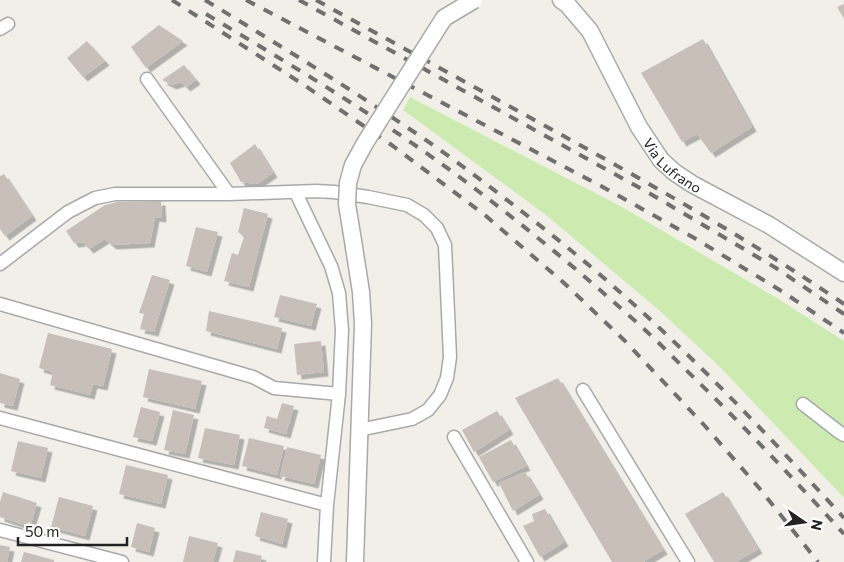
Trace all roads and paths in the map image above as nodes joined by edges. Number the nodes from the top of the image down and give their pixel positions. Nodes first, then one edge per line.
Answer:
1 (474, 0) edge
2 (561, 0) edge
3 (147, 79) dead end
4 (296, 192) junction
5 (229, 194) junction
6 (0, 264) edge
7 (844, 273) edge
8 (0, 304) edge
9 (583, 390) dead end
10 (339, 394) junction
11 (803, 404) dead end
12 (0, 418) edge
13 (359, 430) junction
14 (844, 434) edge
15 (454, 437) dead end
16 (327, 504) junction
17 (0, 530) edge
18 (122, 562) edge
19 (324, 562) edge
20 (355, 562) edge
21 (527, 562) edge
22 (688, 562) edge

1 - 13 street, bridge
2 - 7 street, Via Lufrano
3 - 5 street
4 - 5 street
4 - 10 street
4 - 13 street
5 - 6 street
8 - 10 street
9 - 22 street
10 - 16 street
11 - 14 street
12 - 16 street
13 - 20 street
15 - 21 street
16 - 19 street
17 - 18 street

